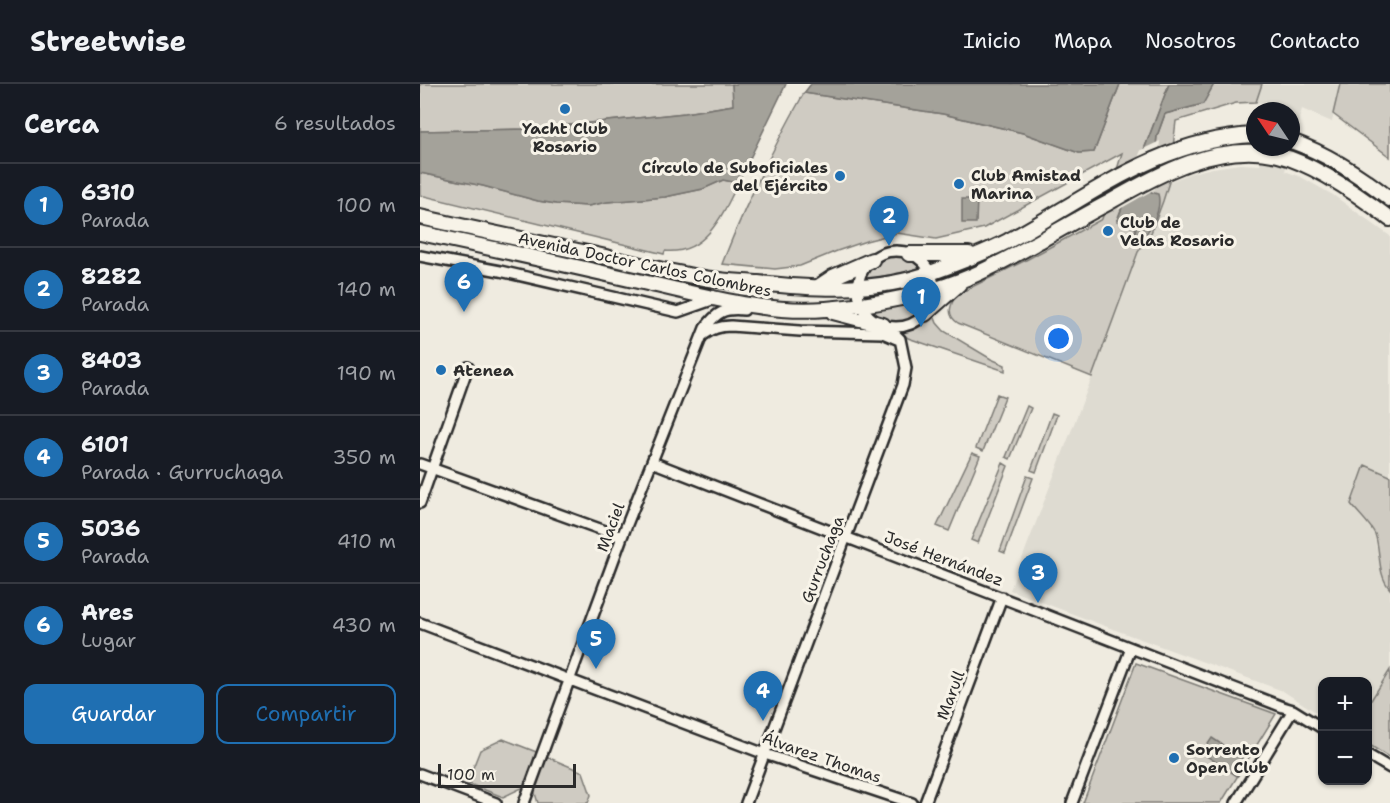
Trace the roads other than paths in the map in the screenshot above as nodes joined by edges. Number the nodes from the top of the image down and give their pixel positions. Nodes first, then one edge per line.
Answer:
1 (1246, 136) edge
2 (1300, 145) edge
3 (1390, 199) edge
4 (420, 217) edge
5 (1390, 219) edge
6 (420, 233) edge
7 (909, 254) junction
8 (420, 255) edge
9 (977, 255) junction
10 (872, 260) junction
11 (930, 273) junction
12 (963, 280) junction
13 (817, 287) junction
14 (858, 288) junction
15 (934, 289) junction
16 (715, 298) junction
17 (861, 305) junction
18 (766, 306) junction
19 (822, 309) junction
20 (925, 314) junction
21 (889, 328) junction
22 (700, 337) junction
23 (468, 367) dead end
24 (651, 462) junction
25 (420, 464) edge
26 (432, 469) junction
27 (420, 503) edge
28 (622, 537) junction
29 (846, 537) junction
30 (1002, 597) junction
31 (420, 623) edge
32 (1131, 648) junction
33 (570, 680) junction
34 (1293, 710) junction
35 (1318, 725) edge
36 (765, 754) junction
37 (1372, 757) edge
38 (1390, 768) edge
39 (420, 774) edge
40 (513, 802) edge
41 (496, 803) edge
42 (524, 803) edge
43 (746, 803) edge
44 (912, 803) edge
45 (925, 803) edge
46 (1072, 803) edge
47 (1236, 803) edge

1 - 9 main road, Avenida Doctor Carlos Colombres
2 - 3 main road
4 - 13 main road, Avenida Doctor Carlos Colombres
5 - 12 main road, Avenida Doctor Carlos Colombres
6 - 16 main road, Avenida Doctor Carlos Colombres
7 - 9 main road
7 - 10 street
7 - 11 street
8 - 16 street
9 - 11 main road, Avenida Doctor Carlos Colombres
10 - 13 main road
10 - 14 street
11 - 14 main road, Avenida Doctor Carlos Colombres
11 - 15 street
12 - 15 main road, Avenida Doctor Carlos Colombres
12 - 20 main road
13 - 14 main road, Avenida Doctor Carlos Colombres
14 - 17 street
15 - 17 main road, Avenida Doctor Carlos Colombres
15 - 20 street
16 - 18 main road, Avenida Doctor Carlos Colombres
17 - 19 main road, Avenida Doctor Carlos Colombres
17 - 21 street, Gurruchaga
18 - 19 main road, Avenida Doctor Carlos Colombres
18 - 22 street, Maciel
19 - 21 main road
20 - 21 street
21 - 22 street
21 - 29 street, Gurruchaga
22 - 24 street, Maciel
23 - 26 street
24 - 28 street, Maciel
24 - 29 street, José Hernández
25 - 26 street
26 - 27 street
26 - 28 street
28 - 33 street, Maciel
29 - 30 street, José Hernández
29 - 36 street, Gurruchaga
30 - 32 street, José Hernández
30 - 45 street, Marull
31 - 33 street, Álvarez Thomas
32 - 34 street, José Hernández
32 - 46 street
33 - 36 street, Álvarez Thomas
33 - 42 street, Maciel
34 - 35 street, José Hernández
34 - 47 street
36 - 43 street, Gurruchaga
36 - 44 street, Álvarez Thomas
37 - 38 street
39 - 41 street
40 - 42 street

